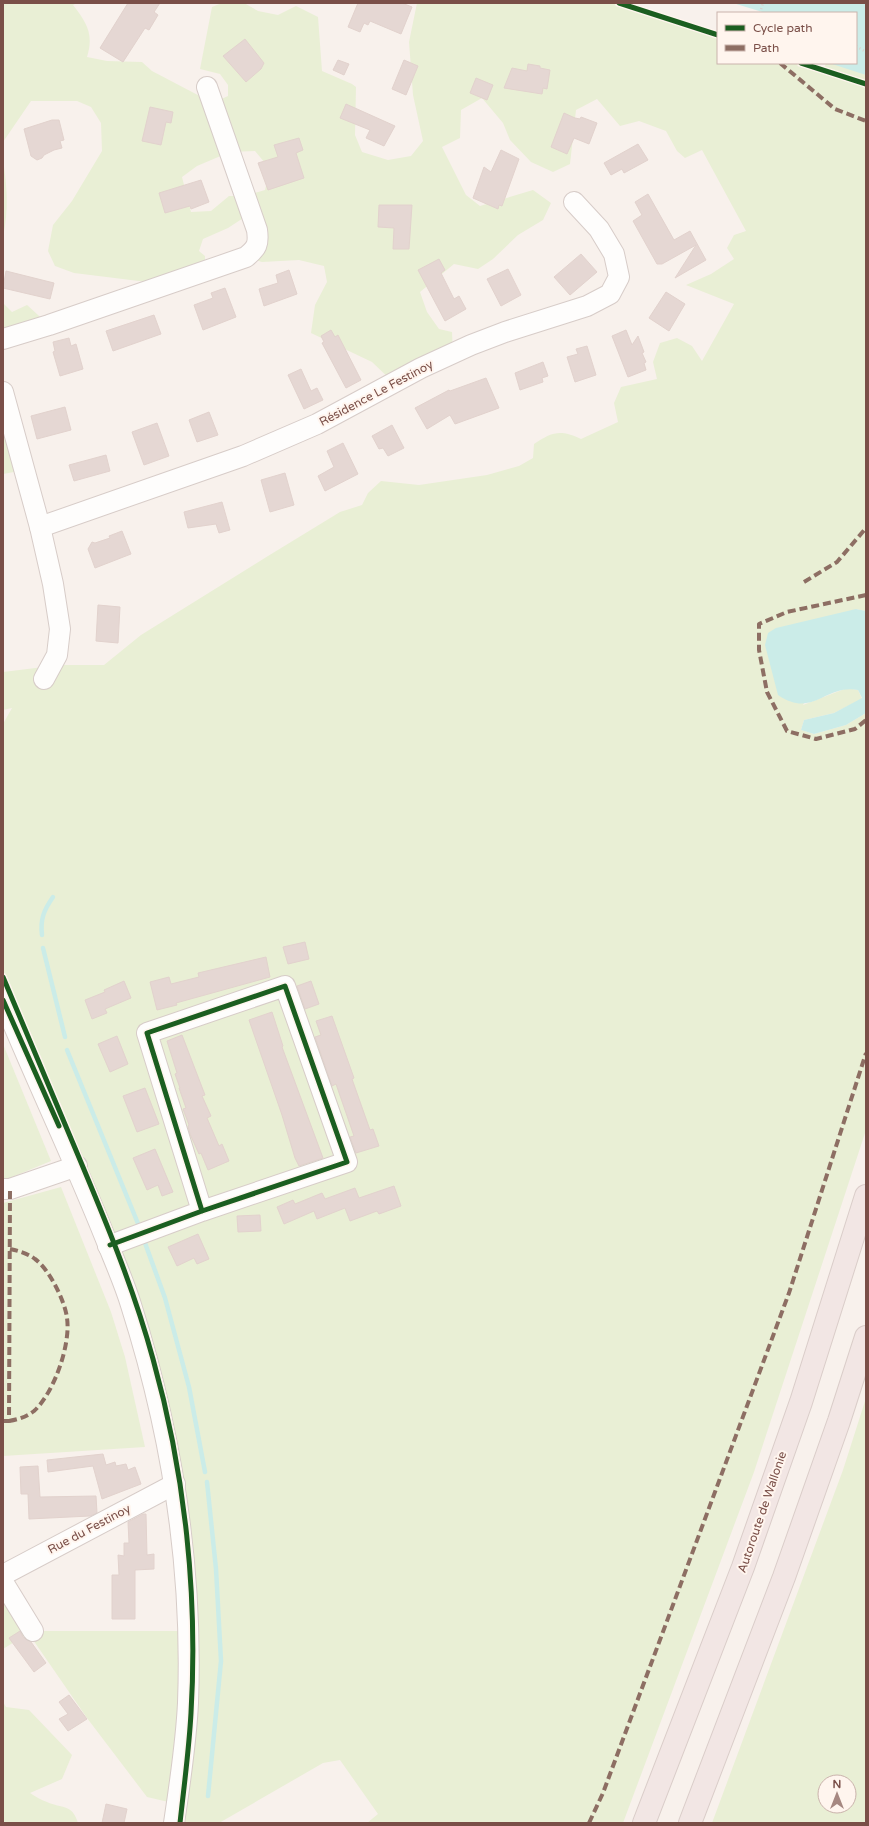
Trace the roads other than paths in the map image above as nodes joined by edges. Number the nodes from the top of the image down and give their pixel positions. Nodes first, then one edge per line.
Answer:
1 (207, 87) dead end
2 (574, 202) dead end
3 (3, 339) edge
4 (3, 392) edge
5 (40, 527) junction
6 (44, 679) dead end
7 (3, 1000) edge
8 (77, 1166) junction
9 (3, 1189) edge
10 (866, 1196) edge
11 (202, 1211) junction
12 (108, 1246) junction
13 (866, 1337) edge
14 (175, 1484) junction
15 (3, 1575) edge
16 (3, 1582) edge
17 (33, 1631) dead end
18 (174, 1823) edge
19 (644, 1823) edge
20 (690, 1823) edge

1 - 3 street
2 - 5 street, Résidence Le Festinoy
4 - 5 street
5 - 6 street
7 - 8 street
8 - 9 street
8 - 12 street
10 - 19 highway, Autoroute de Wallonie
11 - 11 street
11 - 12 street
12 - 14 street
13 - 20 highway
14 - 15 street, Rue du Festinoy
14 - 18 street
16 - 17 street

